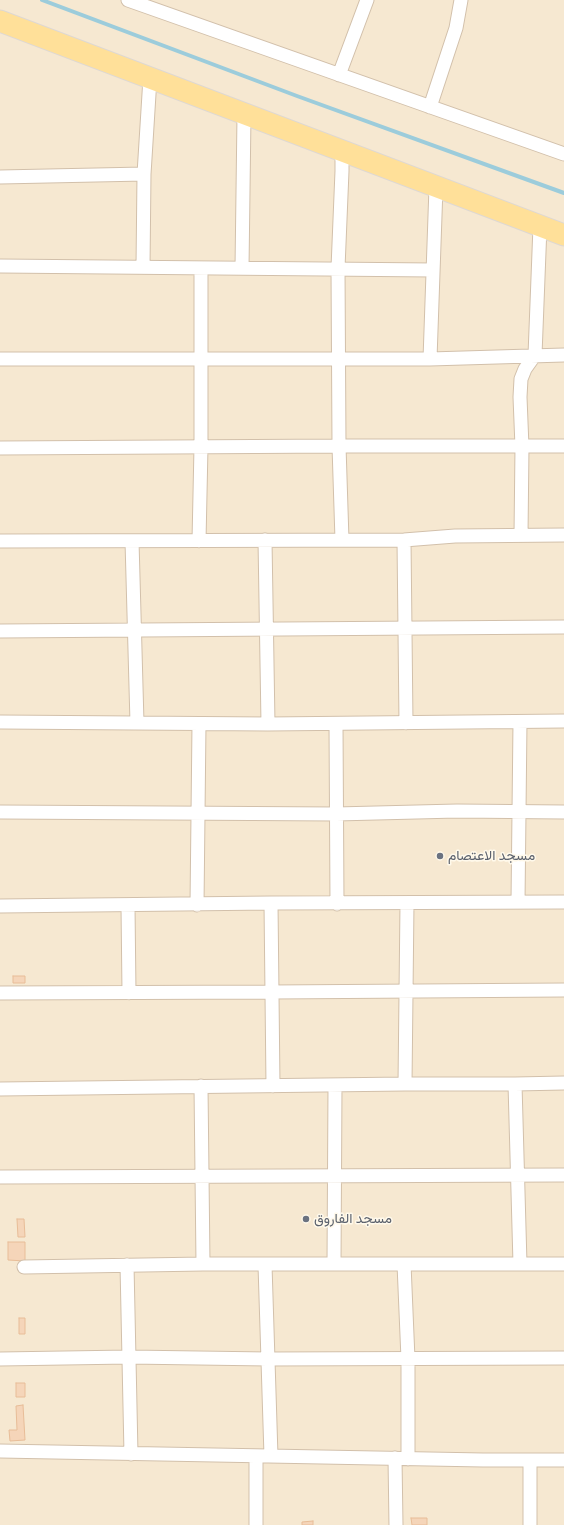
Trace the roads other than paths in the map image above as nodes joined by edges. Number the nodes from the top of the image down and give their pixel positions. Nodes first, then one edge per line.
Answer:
1 (128, 0) edge
2 (367, 0) edge
3 (461, 0) edge
4 (0, 21) edge
5 (339, 75) junction
6 (150, 78) junction
7 (430, 107) junction
8 (244, 115) junction
9 (342, 151) junction
10 (564, 154) edge
11 (144, 174) junction
12 (0, 177) edge
13 (436, 187) junction
14 (540, 226) junction
15 (564, 235) edge
16 (0, 266) edge
17 (143, 267) junction
18 (200, 268) junction
19 (242, 268) junction
20 (338, 268) junction
21 (433, 270) junction
22 (564, 354) edge
23 (535, 355) junction
24 (430, 358) junction
25 (0, 359) edge
26 (200, 359) junction
27 (339, 359) junction
28 (339, 446) junction
29 (564, 446) edge
30 (201, 447) junction
31 (522, 447) junction
32 (0, 448) edge
33 (521, 534) junction
34 (564, 535) edge
35 (265, 540) junction
36 (342, 540) junction
37 (404, 540) junction
38 (0, 541) edge
39 (132, 541) junction
40 (199, 541) junction
41 (405, 627) junction
42 (564, 627) edge
43 (267, 629) junction
44 (134, 630) junction
45 (0, 631) edge
46 (564, 721) edge
47 (0, 722) edge
48 (520, 722) junction
49 (137, 723) junction
50 (406, 723) junction
51 (199, 724) junction
52 (268, 724) junction
53 (336, 724) junction
54 (0, 812) edge
55 (519, 812) junction
56 (564, 812) edge
57 (198, 813) junction
58 (336, 814) junction
59 (518, 902) junction
60 (564, 902) edge
61 (271, 903) junction
62 (407, 903) junction
63 (337, 904) junction
64 (197, 905) junction
65 (0, 906) edge
66 (128, 906) junction
67 (564, 990) edge
68 (406, 991) junction
69 (272, 992) junction
70 (0, 993) edge
71 (129, 993) junction
72 (564, 1083) edge
73 (405, 1084) junction
74 (516, 1084) junction
75 (201, 1086) junction
76 (273, 1086) junction
77 (335, 1086) junction
78 (0, 1089) edge
79 (517, 1175) junction
80 (564, 1175) edge
81 (202, 1176) junction
82 (335, 1176) junction
83 (0, 1177) edge
84 (203, 1264) junction
85 (334, 1264) junction
86 (404, 1264) junction
87 (520, 1264) junction
88 (564, 1264) edge
89 (127, 1265) junction
90 (265, 1265) junction
91 (24, 1267) dead end
92 (129, 1358) junction
93 (564, 1358) edge
94 (0, 1359) edge
95 (268, 1359) junction
96 (408, 1359) junction
97 (0, 1452) edge
98 (130, 1454) junction
99 (256, 1456) junction
100 (271, 1456) junction
101 (402, 1458) junction
102 (530, 1460) junction
103 (564, 1460) edge
104 (256, 1525) edge
105 (396, 1525) edge
106 (530, 1525) edge

1 - 5 street
2 - 5 street
3 - 7 street
4 - 6 main road
5 - 7 street
6 - 8 main road
6 - 11 street
7 - 10 street
8 - 9 main road
8 - 19 street
9 - 13 main road
9 - 20 street
11 - 12 street
11 - 17 street
13 - 14 main road
13 - 21 street
14 - 15 main road
14 - 23 street
16 - 17 street
17 - 18 street
18 - 19 street
18 - 26 street
19 - 20 street
20 - 21 street
20 - 27 street
21 - 24 street
22 - 23 street
23 - 24 street
23 - 31 street
24 - 27 street
25 - 26 street
26 - 27 street
26 - 30 street
27 - 28 street
28 - 30 street
28 - 31 street
28 - 36 street
29 - 31 street
30 - 32 street
30 - 40 street
31 - 33 street
33 - 34 street
33 - 37 street
35 - 36 street
35 - 40 street
35 - 43 street
36 - 37 street
37 - 41 street
38 - 39 street
39 - 40 street
39 - 44 street
41 - 42 street
41 - 43 street
41 - 50 street
43 - 44 street
43 - 52 street
44 - 45 street
44 - 49 street
46 - 48 street
47 - 49 street
48 - 50 street
48 - 55 street
49 - 51 street
50 - 53 street
51 - 52 street
51 - 57 street
52 - 53 street
53 - 58 street
54 - 57 street
55 - 56 street
55 - 58 street
55 - 59 street
57 - 58 street
57 - 64 street
58 - 63 street
59 - 60 street
59 - 62 street
61 - 63 street
61 - 64 street
61 - 69 street
62 - 63 street
62 - 68 street
64 - 66 street
65 - 66 street
66 - 71 street
67 - 68 street
68 - 69 street
68 - 73 street
69 - 71 street
69 - 76 street
70 - 71 street
72 - 74 street
73 - 74 street
73 - 77 street
74 - 79 street
75 - 76 street
75 - 78 street
75 - 81 street
76 - 77 street
77 - 82 street
79 - 80 street
79 - 82 street
79 - 87 street
81 - 82 street
81 - 83 street
81 - 84 street
82 - 85 street
84 - 89 street
84 - 90 street
85 - 86 street
85 - 90 street
86 - 87 street
86 - 96 street
87 - 88 street
89 - 91 street
89 - 92 street
90 - 95 street
92 - 94 street
92 - 95 street
92 - 98 street
93 - 96 street
95 - 96 street
95 - 100 street
96 - 101 street
97 - 98 street
98 - 99 street
99 - 100 street
99 - 104 street
100 - 101 street
101 - 102 street
101 - 105 street
102 - 103 street
102 - 106 street

